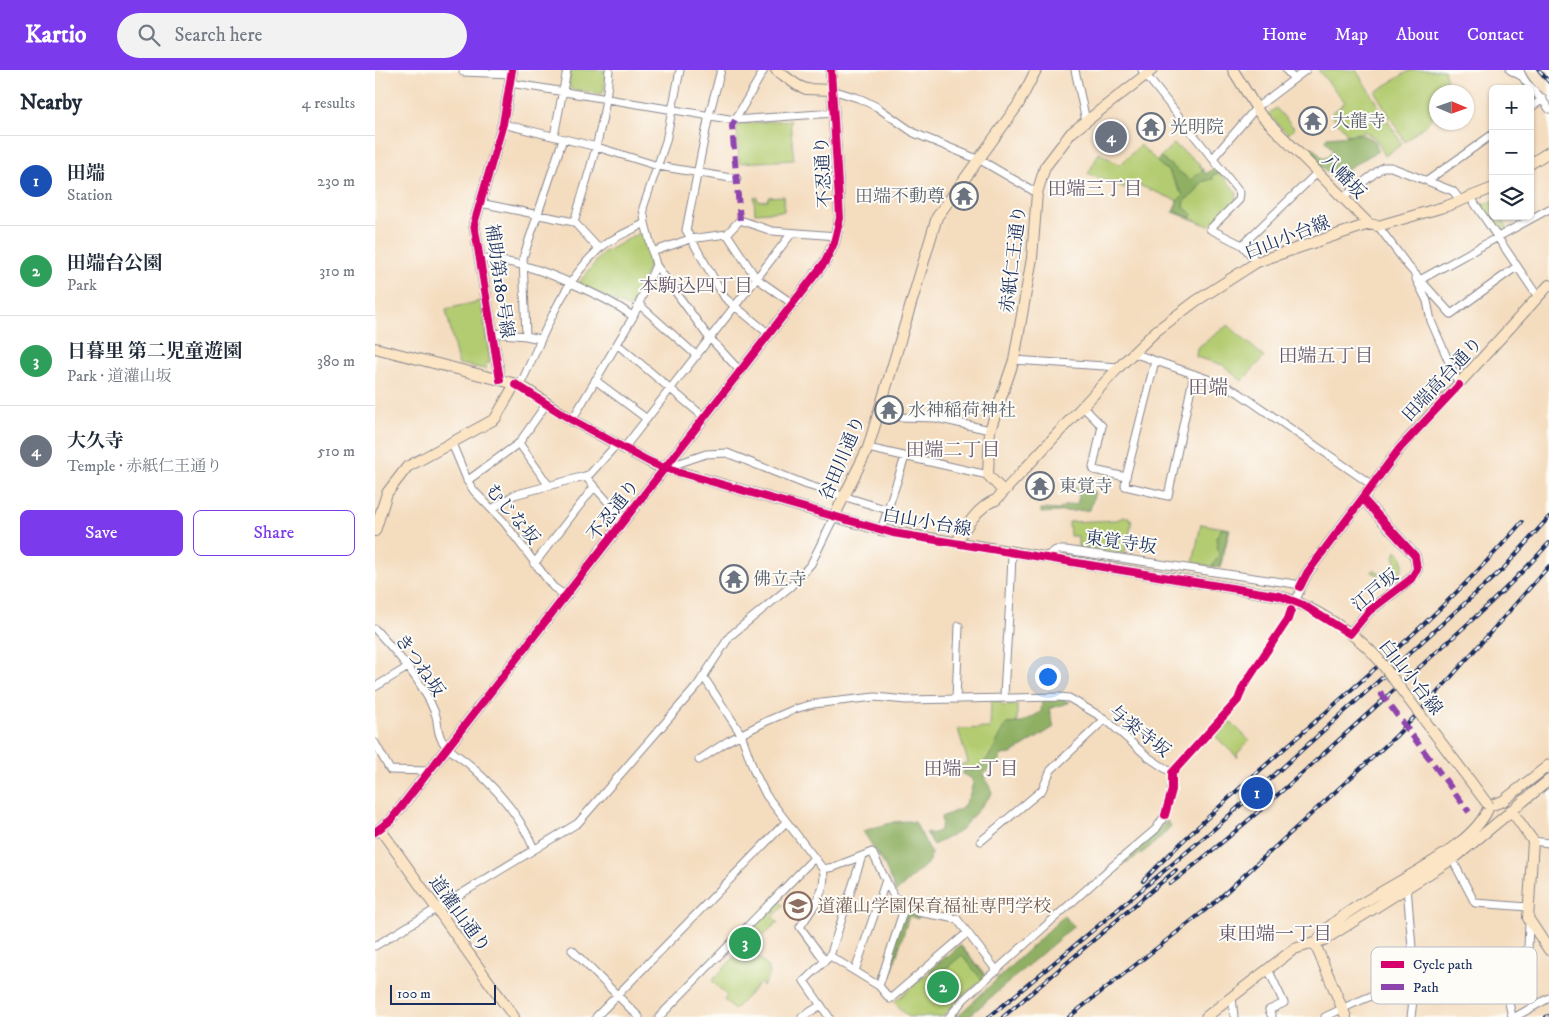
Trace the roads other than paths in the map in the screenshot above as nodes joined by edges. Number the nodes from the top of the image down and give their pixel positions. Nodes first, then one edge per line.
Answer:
1 (567, 70) edge
2 (609, 70) edge
3 (680, 70) edge
4 (721, 70) edge
5 (764, 70) edge
6 (776, 70) edge
7 (831, 70) edge
8 (1036, 70) edge
9 (1075, 70) edge
10 (1233, 70) edge
11 (1286, 70) edge
12 (1307, 70) edge
13 (1510, 70) edge
14 (463, 72) dead end
15 (1147, 72) edge
16 (1521, 73) edge
17 (511, 76) edge
18 (1293, 79) junction
19 (832, 90) junction
20 (564, 92) junction
21 (1543, 99) junction
22 (607, 100) junction
23 (1534, 105) edge
24 (1256, 108) junction
25 (672, 109) junction
26 (1549, 109) edge
27 (834, 113) junction
28 (709, 115) junction
29 (735, 120) junction
30 (1086, 121) junction
31 (503, 124) junction
32 (554, 136) junction
33 (1489, 137) edge
34 (563, 138) junction
35 (597, 147) junction
36 (1549, 152) edge
37 (1213, 158) junction
38 (978, 159) junction
39 (1534, 161) edge
40 (658, 166) junction
41 (1318, 172) junction
42 (697, 174) junction
43 (737, 179) dead end
44 (1427, 180) junction
45 (1489, 190) edge
46 (1037, 193) junction
47 (1344, 198) junction
48 (1466, 199) junction
49 (480, 203) junction
50 (1549, 209) edge
51 (539, 214) junction
52 (574, 222) junction
53 (645, 223) junction
54 (1373, 225) junction
55 (792, 233) junction
56 (727, 234) junction
57 (837, 236) junction
58 (1497, 238) junction
59 (690, 239) junction
60 (1243, 245) junction
61 (599, 249) junction
62 (652, 252) junction
63 (479, 258) junction
64 (1257, 262) junction
65 (522, 265) junction
66 (655, 265) junction
67 (1516, 267) junction
68 (756, 278) junction
69 (1419, 281) junction
70 (570, 284) junction
71 (1549, 285) edge
72 (1538, 298) junction
73 (793, 304) junction
74 (638, 306) junction
75 (735, 307) junction
76 (633, 317) junction
77 (492, 333) junction
78 (769, 334) junction
79 (526, 336) junction
80 (540, 339) junction
81 (710, 339) junction
82 (617, 344) junction
83 (375, 348) edge
84 (1133, 353) junction
85 (697, 356) junction
86 (1014, 360) junction
87 (1155, 361) junction
88 (1119, 367) junction
89 (741, 371) junction
90 (1194, 374) junction
91 (500, 380) junction
92 (595, 380) junction
93 (518, 384) junction
94 (1459, 385) junction
95 (671, 389) junction
96 (547, 403) junction
97 (1083, 407) junction
98 (879, 412) junction
99 (704, 417) junction
100 (647, 419) junction
101 (572, 420) junction
102 (990, 430) junction
103 (451, 441) junction
104 (519, 443) junction
105 (621, 446) junction
106 (868, 448) junction
107 (905, 457) junction
108 (664, 468) junction
109 (988, 475) junction
110 (585, 476) junction
111 (1126, 477) junction
112 (467, 481) junction
113 (1372, 485) junction
114 (549, 486) junction
115 (594, 487) junction
116 (1003, 491) junction
117 (846, 496) junction
118 (1363, 499) junction
119 (492, 508) junction
120 (887, 510) junction
121 (834, 517) junction
122 (624, 520) junction
123 (881, 530) junction
124 (375, 531) edge
125 (956, 543) junction
126 (1012, 551) junction
127 (1052, 553) junction
128 (534, 564) junction
129 (1300, 589) junction
130 (566, 596) junction
131 (959, 626) dead end
132 (375, 629) edge
133 (1350, 634) junction
134 (408, 667) junction
135 (703, 676) junction
136 (375, 687) edge
137 (1004, 697) junction
138 (956, 699) junction
139 (1105, 719) junction
140 (741, 734) junction
141 (375, 743) edge
142 (447, 748) junction
143 (699, 760) dead end
144 (1549, 765) edge
145 (429, 771) junction
146 (1172, 773) junction
147 (1549, 780) edge
148 (1489, 806) junction
149 (1511, 810) junction
150 (786, 822) junction
151 (377, 831) edge
152 (981, 841) dead end
153 (1533, 842) junction
154 (1549, 842) edge
155 (534, 849) junction
156 (862, 856) junction
157 (814, 858) junction
158 (1452, 859) junction
159 (823, 869) junction
160 (886, 880) junction
161 (1407, 886) junction
162 (905, 906) junction
163 (1528, 907) junction
164 (436, 910) junction
165 (1529, 922) junction
166 (967, 933) junction
167 (1315, 944) junction
168 (375, 946) edge
169 (1412, 947) edge
170 (1528, 947) edge
171 (572, 950) dead end
172 (1549, 950) edge
173 (827, 959) junction
174 (1268, 969) junction
175 (997, 971) junction
176 (855, 972) junction
177 (879, 986) junction
178 (617, 995) junction
179 (1232, 997) junction
180 (1549, 998) edge
181 (1371, 1002) edge
182 (1413, 1004) edge
183 (1510, 1004) edge
184 (821, 1005) junction
185 (1344, 1013) edge
186 (950, 1016) edge
187 (514, 1017) edge
188 (596, 1017) edge
189 (639, 1017) edge
190 (659, 1017) edge
191 (802, 1017) edge
192 (829, 1017) edge
193 (1206, 1017) edge
194 (1234, 1017) edge
195 (1272, 1017) edge
196 (1325, 1017) edge
197 (1411, 1017) edge
198 (1513, 1017) edge

1 - 20 street
2 - 22 street
3 - 25 street
4 - 28 street
5 - 29 street
6 - 19 main road
7 - 19 main road, 不忍通り
8 - 38 main road, 谷田川通り
9 - 30 street
10 - 24 main road, 八幡坂
11 - 18 street
12 - 18 street
13 - 16 street
14 - 17 street
15 - 30 main road, 赤紙仁王通り
15 - 37 street
16 - 21 street
17 - 20 street
17 - 31 main road, 補助第180号線
18 - 24 street
19 - 27 main road, 不忍通り
19 - 38 street
20 - 22 street
20 - 32 street
21 - 23 street
21 - 26 street
22 - 25 street
22 - 35 street
24 - 37 street
24 - 41 main road, 八幡坂
25 - 28 street
25 - 40 street
27 - 29 street
27 - 57 main road, 不忍通り
28 - 29 street
28 - 42 street
30 - 46 main road, 赤紙仁王通り
31 - 32 street
31 - 49 main road, 補助第180号線
32 - 34 street
33 - 44 street
34 - 35 street
34 - 51 street
35 - 40 street
35 - 52 street
36 - 39 main road
37 - 60 street
38 - 46 street
38 - 98 main road, 谷田川通り
40 - 42 street
40 - 53 street
41 - 47 main road, 八幡坂
41 - 60 street
42 - 43 street
42 - 59 street
44 - 47 street
44 - 48 street
45 - 48 main road, 白山小台線
46 - 86 main road, 赤紙仁王通り
47 - 54 main road, 八幡坂
48 - 54 main road, 白山小台線
48 - 58 street
49 - 51 street
49 - 63 main road, 補助第180号線
50 - 58 street
51 - 52 street
51 - 65 street
52 - 61 street
53 - 61 street
53 - 62 street
54 - 64 main road, 白山小台線
54 - 69 street
55 - 56 street
55 - 57 street
55 - 68 street
56 - 59 street
56 - 68 street
57 - 73 main road, 不忍通り
58 - 67 street
58 - 69 street
59 - 62 street
59 - 75 street
60 - 64 street
61 - 70 street
62 - 66 street
63 - 65 street
63 - 77 main road, 補助第180号線
64 - 84 main road, 白山小台線
65 - 70 street
65 - 79 street
66 - 74 street
66 - 81 street
67 - 69 street
67 - 72 street
68 - 73 street
68 - 75 street
69 - 94 street
70 - 76 street
70 - 80 street
71 - 72 main road, 田端高台通り
72 - 94 main road, 田端高台通り
73 - 78 main road, 不忍通り
74 - 76 street
74 - 85 street
75 - 78 street
75 - 81 street
76 - 82 street
77 - 79 street
77 - 91 main road, 補助第180号線
78 - 89 main road, 不忍通り
79 - 80 street
80 - 93 street
81 - 85 street
81 - 89 street
82 - 92 street
82 - 95 street
83 - 91 main road, 白山小台線
84 - 87 street
84 - 88 main road, 白山小台線
85 - 95 street
86 - 88 street
86 - 102 main road, 赤紙仁王通り
87 - 90 street
87 - 111 street
88 - 97 main road, 白山小台線
89 - 99 main road, 不忍通り
90 - 111 street
90 - 113 street
91 - 93 main road, 白山小台線
92 - 100 street
92 - 101 street
93 - 96 main road, 白山小台線
93 - 103 main road
94 - 113 main road, 田端高台通り
95 - 99 street
95 - 100 street
96 - 101 main road, 白山小台線
96 - 104 street
97 - 111 street
97 - 116 main road, 白山小台線
98 - 102 street
98 - 106 main road, 谷田川通り
99 - 108 main road, 不忍通り
100 - 105 street
101 - 105 main road, 白山小台線
102 - 109 main road, 赤紙仁王通り
103 - 112 street, むじな坂
103 - 124 main road
104 - 112 street
104 - 114 street
105 - 108 main road, 白山小台線
105 - 110 street
106 - 107 street
106 - 117 main road, 谷田川通り
107 - 109 street
107 - 120 street
108 - 117 street
108 - 121 main road, 白山小台線
108 - 122 main road, 不忍通り
109 - 116 main road
110 - 114 street
110 - 115 street
112 - 119 street, むじな坂
113 - 118 main road, 田端高台通り
114 - 119 street
115 - 122 street
115 - 128 street
116 - 125 main road, 白山小台線
117 - 120 street
117 - 121 main road, 谷田川通り
118 - 129 main road, 田端高台通り
118 - 133 main road, 江戸坂
119 - 128 street, むじな坂
120 - 123 street
121 - 123 main road, 白山小台線
121 - 135 street, 谷田川通り
122 - 130 main road, 不忍通り
123 - 125 main road, 白山小台線
125 - 126 main road, 白山小台線
126 - 127 main road, 白山小台線
126 - 137 street
127 - 129 street, 東覚寺坂
127 - 133 main road, 白山小台線
128 - 130 street, むじな坂
129 - 146 street, bridge
130 - 142 main road, 不忍通り
131 - 138 street
132 - 134 street, きつね坂
133 - 148 main road, 白山小台線, bridge
134 - 136 street
134 - 142 street, きつね坂
135 - 140 street
135 - 155 street, 谷田川通り
137 - 138 street, 与楽寺坂
137 - 139 street, 与楽寺坂
138 - 140 street, 与楽寺坂
139 - 146 street, 与楽寺坂
139 - 152 street
140 - 143 street, 与楽寺坂
140 - 150 street
141 - 145 street
142 - 145 main road, 不忍通り
142 - 155 street
144 - 148 main road
145 - 151 main road, 不忍通り
146 - 175 street
147 - 149 main road
148 - 167 main road
149 - 153 main road
149 - 158 main road
150 - 157 street
150 - 178 street
151 - 164 main road, 道灌山通り
153 - 154 street
153 - 163 main road
155 - 164 street, 谷田川通り
156 - 159 street
156 - 160 street
156 - 173 street
157 - 159 street
157 - 190 street
158 - 161 main road
158 - 163 street
159 - 173 street
160 - 162 street
160 - 176 street
161 - 167 main road
161 - 169 street
162 - 166 street
162 - 177 street
163 - 165 main road
164 - 168 street, 谷田川通り
164 - 187 main road, 道灌山通り
165 - 170 street
165 - 172 main road
166 - 175 street
166 - 177 street
167 - 174 main road
167 - 185 main road
171 - 178 street
173 - 176 street
173 - 184 street
174 - 179 main road
174 - 195 street
175 - 186 street
176 - 177 street
178 - 188 street
178 - 189 street
179 - 193 main road
179 - 194 street
180 - 198 street
181 - 185 street
182 - 197 street
183 - 198 street
184 - 191 street
184 - 192 street
185 - 196 street

